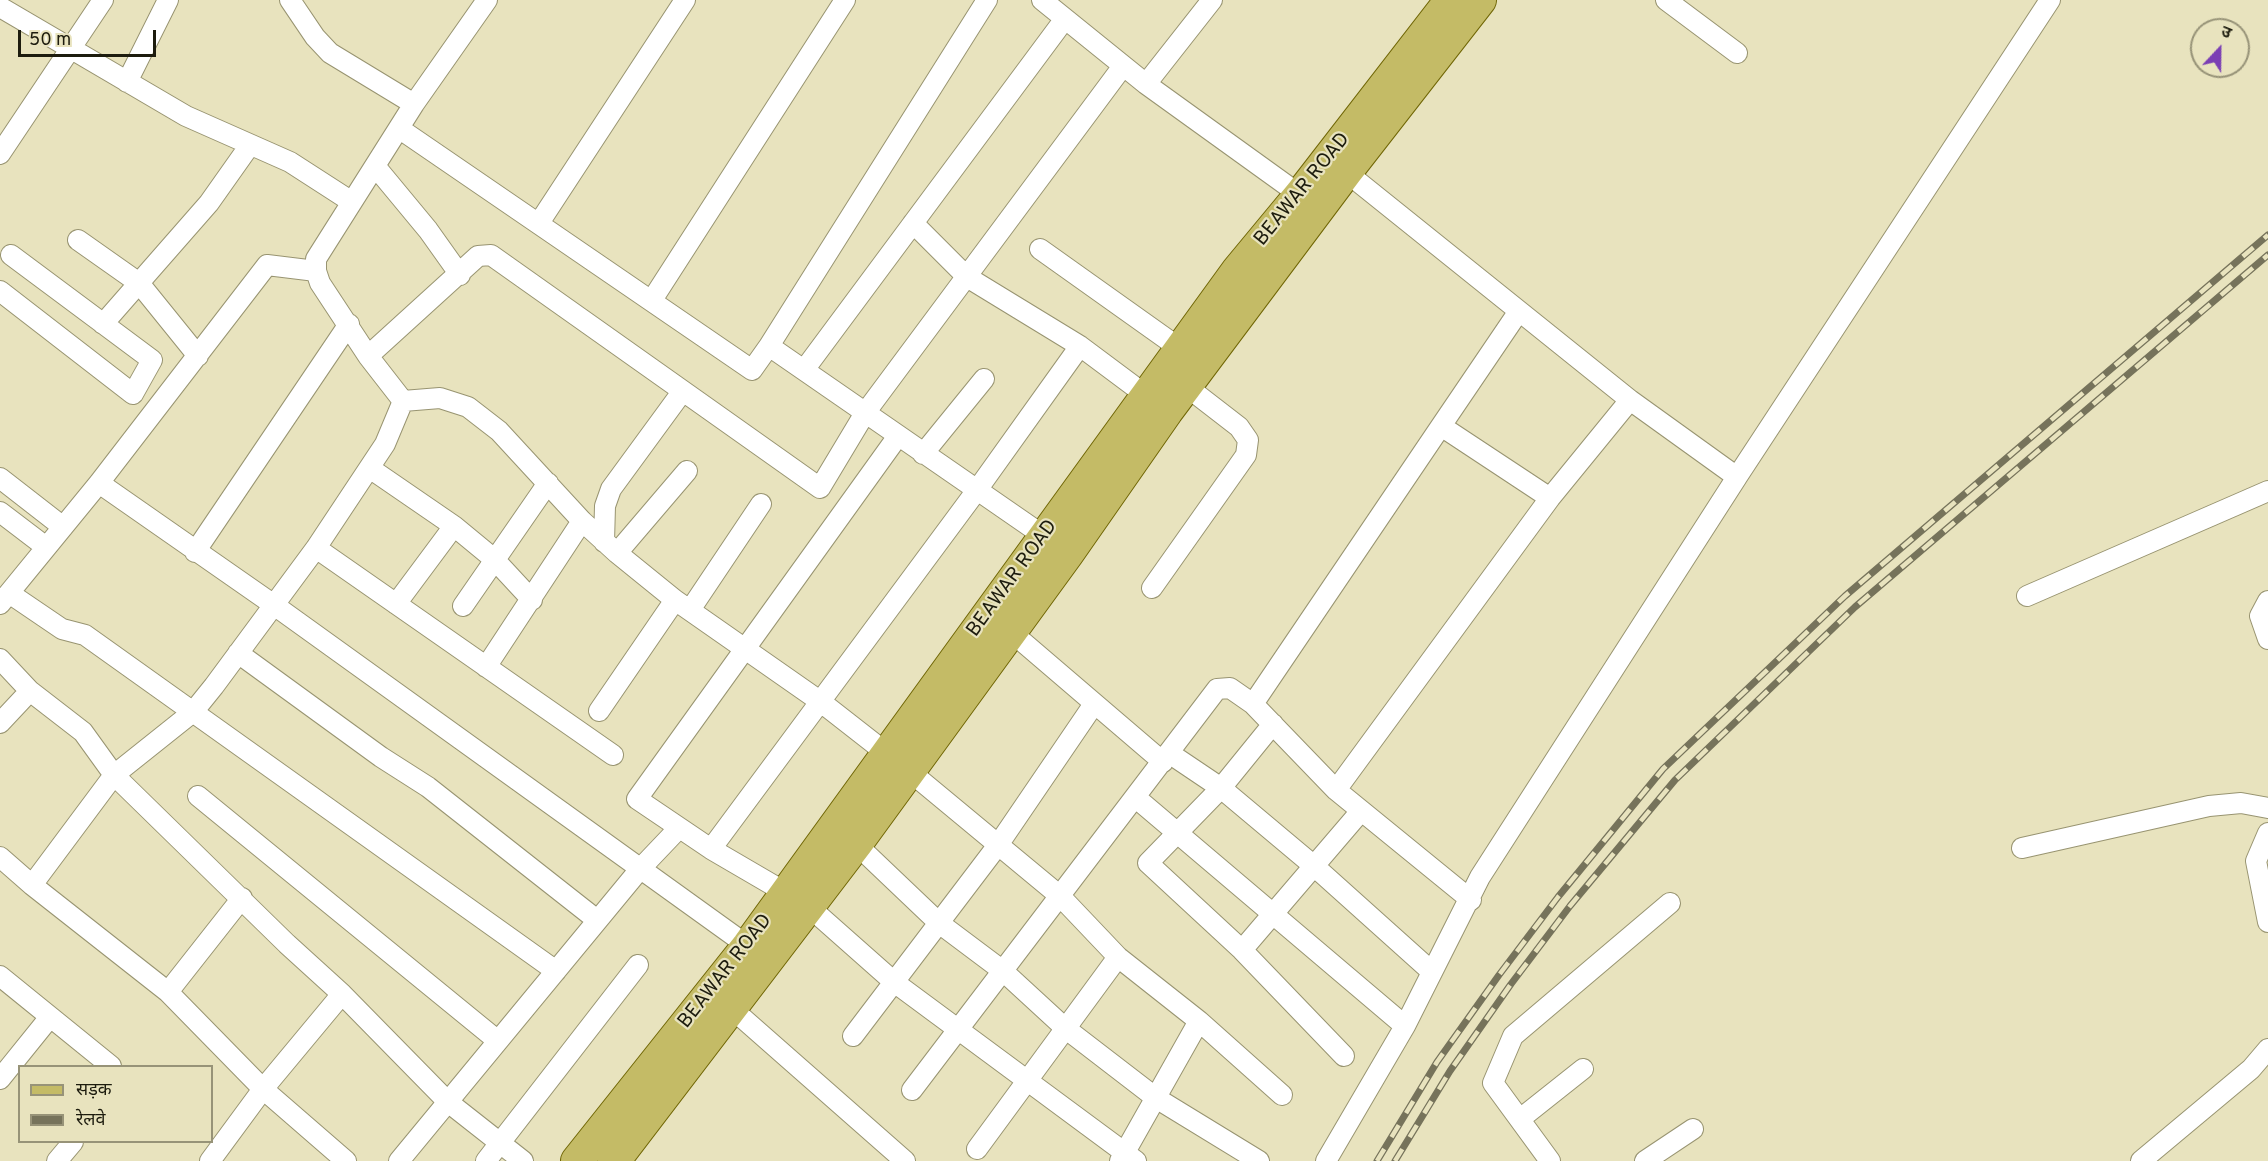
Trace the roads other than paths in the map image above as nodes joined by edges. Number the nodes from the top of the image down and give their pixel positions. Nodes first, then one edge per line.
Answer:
1 (103, 0) edge
2 (168, 0) edge
3 (487, 0) edge
4 (685, 0) edge
5 (845, 0) edge
6 (987, 0) edge
7 (1042, 0) edge
8 (1212, 0) edge
9 (1451, 0) edge
10 (1480, 0) edge
11 (1666, 0) edge
12 (2050, 0) edge
13 (0, 7) edge
14 (295, 8) edge
15 (1064, 20) junction
16 (71, 49) junction
17 (1737, 53) dead end
18 (1123, 66) junction
19 (127, 82) junction
20 (1146, 84) junction
21 (414, 104) junction
22 (400, 129) junction
23 (250, 145) junction
24 (2, 148) edge
25 (375, 166) junction
26 (1346, 172) junction
27 (352, 202) junction
28 (1310, 202) junction
29 (539, 222) junction
30 (913, 223) junction
31 (78, 240) dead end
32 (1040, 249) dead end
33 (11, 255) dead end
34 (468, 266) junction
35 (316, 271) junction
36 (967, 277) junction
37 (139, 283) junction
38 (0, 291) edge
39 (652, 300) junction
40 (1519, 311) junction
41 (103, 324) junction
42 (349, 324) junction
43 (769, 346) junction
44 (1080, 346) junction
45 (198, 356) junction
46 (368, 356) junction
47 (1189, 366) junction
48 (804, 370) junction
49 (984, 379) dead end
50 (682, 392) junction
51 (1630, 400) junction
52 (403, 401) junction
53 (1157, 404) junction
54 (866, 413) junction
55 (1441, 426) junction
56 (898, 436) junction
57 (923, 454) junction
58 (371, 469) junction
59 (687, 471) dead end
60 (1737, 477) junction
61 (0, 478) edge
62 (99, 483) junction
63 (548, 483) junction
64 (977, 490) junction
65 (2268, 491) edge
66 (1550, 498) junction
67 (761, 504) dead end
68 (0, 512) edge
69 (454, 526) junction
70 (63, 527) junction
71 (597, 536) junction
72 (1056, 545) junction
73 (46, 547) junction
74 (315, 548) junction
75 (195, 552) junction
76 (494, 559) junction
77 (1152, 588) dead end
78 (2027, 596) dead end
79 (4, 598) edge
80 (532, 600) junction
81 (2268, 601) edge
82 (396, 604) junction
83 (274, 605) junction
84 (683, 605) junction
85 (463, 606) dead end
86 (1010, 631) junction
87 (2268, 639) edge
88 (745, 649) junction
89 (238, 653) junction
90 (0, 659) edge
91 (486, 667) junction
92 (30, 691) junction
93 (820, 702) junction
94 (1094, 704) junction
95 (1253, 704) junction
96 (599, 711) dead end
97 (193, 712) junction
98 (0, 723) edge
99 (1273, 724) junction
100 (613, 755) dead end
101 (1166, 758) junction
102 (898, 763) junction
103 (114, 775) junction
104 (1221, 788) junction
105 (1336, 790) junction
106 (198, 796) dead end
107 (1135, 797) junction
108 (2268, 808) edge
109 (1361, 811) junction
110 (679, 828) junction
111 (1178, 833) junction
112 (2268, 833) edge
113 (856, 844) junction
114 (998, 845) junction
115 (2022, 848) dead end
116 (711, 849) junction
117 (0, 857) edge
118 (1314, 866) junction
119 (639, 869) junction
120 (32, 885) junction
121 (1060, 896) junction
122 (242, 898) junction
123 (797, 899) junction
124 (1471, 900) junction
125 (1670, 903) dead end
126 (1274, 913) junction
127 (597, 920) junction
128 (2268, 922) edge
129 (939, 923) junction
130 (1242, 950) junction
131 (758, 953) junction
132 (1118, 957) junction
133 (639, 965) dead end
134 (556, 971) junction
135 (1003, 971) junction
136 (1431, 971) junction
137 (0, 976) edge
138 (894, 982) junction
139 (168, 992) junction
140 (342, 993) junction
141 (729, 1007) junction
142 (50, 1017) junction
143 (1199, 1021) junction
144 (1405, 1026) junction
145 (1065, 1028) junction
146 (957, 1031) junction
147 (853, 1036) dead end
148 (498, 1041) junction
149 (2268, 1049) edge
150 (1344, 1056) dead end
151 (110, 1065) edge
152 (1583, 1069) dead end
153 (0, 1079) edge
154 (1026, 1082) junction
155 (263, 1089) junction
156 (912, 1090) dead end
157 (1282, 1095) dead end
158 (1156, 1098) junction
159 (448, 1102) junction
160 (1520, 1119) junction
161 (1693, 1129) dead end
162 (72, 1143) edge
163 (500, 1143) junction
164 (977, 1149) dead end
165 (214, 1154) edge
166 (892, 1157) edge
167 (1127, 1159) edge
168 (57, 1161) edge
169 (346, 1161) edge
170 (399, 1161) edge
171 (486, 1161) edge
172 (523, 1161) edge
173 (577, 1161) edge
174 (614, 1161) edge
175 (1259, 1161) edge
176 (1326, 1161) edge
177 (1550, 1161) edge
178 (1645, 1161) edge
179 (2141, 1161) edge

1 - 16 street
2 - 19 street
3 - 21 street
4 - 29 street
5 - 39 street
6 - 43 street
7 - 15 street
8 - 20 street
9 - 28 main road, BEAWAR ROAD
10 - 26 main road, BEAWAR ROAD
11 - 17 street
12 - 60 street
13 - 16 street
14 - 21 street
15 - 18 street
15 - 30 street
16 - 19 street
16 - 24 street
18 - 20 street
18 - 36 street
19 - 23 street
20 - 28 street
21 - 22 street
22 - 25 street
22 - 29 street
23 - 27 street
23 - 37 street
25 - 27 street
25 - 34 street
26 - 28 main road, BEAWAR ROAD
26 - 40 street
27 - 35 street
28 - 47 main road, BEAWAR ROAD
29 - 39 street
30 - 36 street
30 - 48 street
31 - 37 street
32 - 47 street
33 - 41 street
34 - 46 street
34 - 50 street
35 - 42 street
35 - 45 street
36 - 44 street
36 - 54 street
37 - 41 street
37 - 45 street
38 - 41 street
39 - 43 street
40 - 51 street
40 - 55 street
42 - 46 street
42 - 75 street
43 - 48 street
44 - 53 street
44 - 64 street
45 - 62 street
46 - 52 street
47 - 53 main road, BEAWAR ROAD
47 - 77 street
48 - 54 street
49 - 57 street
50 - 54 street
50 - 71 street
51 - 60 street
51 - 66 street
52 - 58 street
52 - 63 street
53 - 72 main road, BEAWAR ROAD
54 - 56 street
55 - 66 street
55 - 95 street
56 - 57 street
56 - 88 street
57 - 64 street
58 - 69 street
58 - 74 street
59 - 71 street
60 - 124 street
61 - 70 street
62 - 70 street
62 - 75 street
63 - 71 street
63 - 76 street
64 - 72 street
64 - 93 street
65 - 78 street
66 - 105 street
67 - 84 street
68 - 73 street
69 - 76 street
69 - 82 street
70 - 73 street
71 - 80 street
71 - 84 street
72 - 86 main road, BEAWAR ROAD
72 - 102 main road, BEAWAR ROAD
73 - 79 street
74 - 82 street
74 - 83 street
75 - 83 street
76 - 80 street
76 - 85 street
79 - 97 street
80 - 91 street
81 - 87 street
82 - 91 street
83 - 89 street
83 - 119 street
84 - 88 street
84 - 96 street
86 - 94 street
86 - 102 main road, BEAWAR ROAD
88 - 93 street
88 - 110 street
89 - 97 street
89 - 127 street
90 - 92 street
91 - 100 street
92 - 98 street
92 - 103 street
93 - 102 street
93 - 116 street
94 - 101 street
94 - 114 street
95 - 99 street
95 - 101 street
97 - 103 street
97 - 134 street
99 - 104 street
99 - 105 street
101 - 104 street
101 - 107 street
102 - 113 main road, BEAWAR ROAD
102 - 114 street
102 - 123 main road, BEAWAR ROAD
103 - 120 street
103 - 122 street
104 - 111 street
104 - 118 street
105 - 109 street
106 - 148 street
107 - 111 street
107 - 121 street
108 - 115 street
109 - 118 street
109 - 124 street
110 - 116 street
110 - 119 street
111 - 126 street
111 - 130 street
112 - 128 street
113 - 123 main road, BEAWAR ROAD
113 - 129 street
114 - 121 street
114 - 129 street
116 - 123 street
117 - 120 street
118 - 126 street
118 - 136 street
119 - 127 street
119 - 131 street
120 - 139 street
121 - 132 street
121 - 135 street
122 - 139 street
122 - 140 street
123 - 131 main road, BEAWAR ROAD
123 - 138 street
124 - 136 street
125 - 160 street
126 - 130 street
126 - 144 street
127 - 134 street
129 - 135 street
129 - 138 street
130 - 150 street
131 - 141 main road, BEAWAR ROAD
131 - 173 main road, BEAWAR ROAD
132 - 143 street
132 - 145 street
133 - 163 street
134 - 148 street
135 - 145 street
135 - 146 street
136 - 144 street
137 - 142 street
138 - 146 street
138 - 147 street
139 - 155 street
140 - 155 street
140 - 159 street
141 - 166 street
141 - 174 main road, BEAWAR ROAD
142 - 151 street
142 - 153 street
143 - 157 street
143 - 158 street
144 - 176 street
145 - 154 street
145 - 158 street
146 - 154 street
146 - 156 street
148 - 159 street
149 - 179 street
152 - 160 street
154 - 164 street
154 - 167 street
155 - 165 street
155 - 169 street
158 - 167 street
158 - 175 street
159 - 163 street
159 - 170 street
160 - 177 street
161 - 178 street
162 - 168 street
163 - 171 street
163 - 172 street

